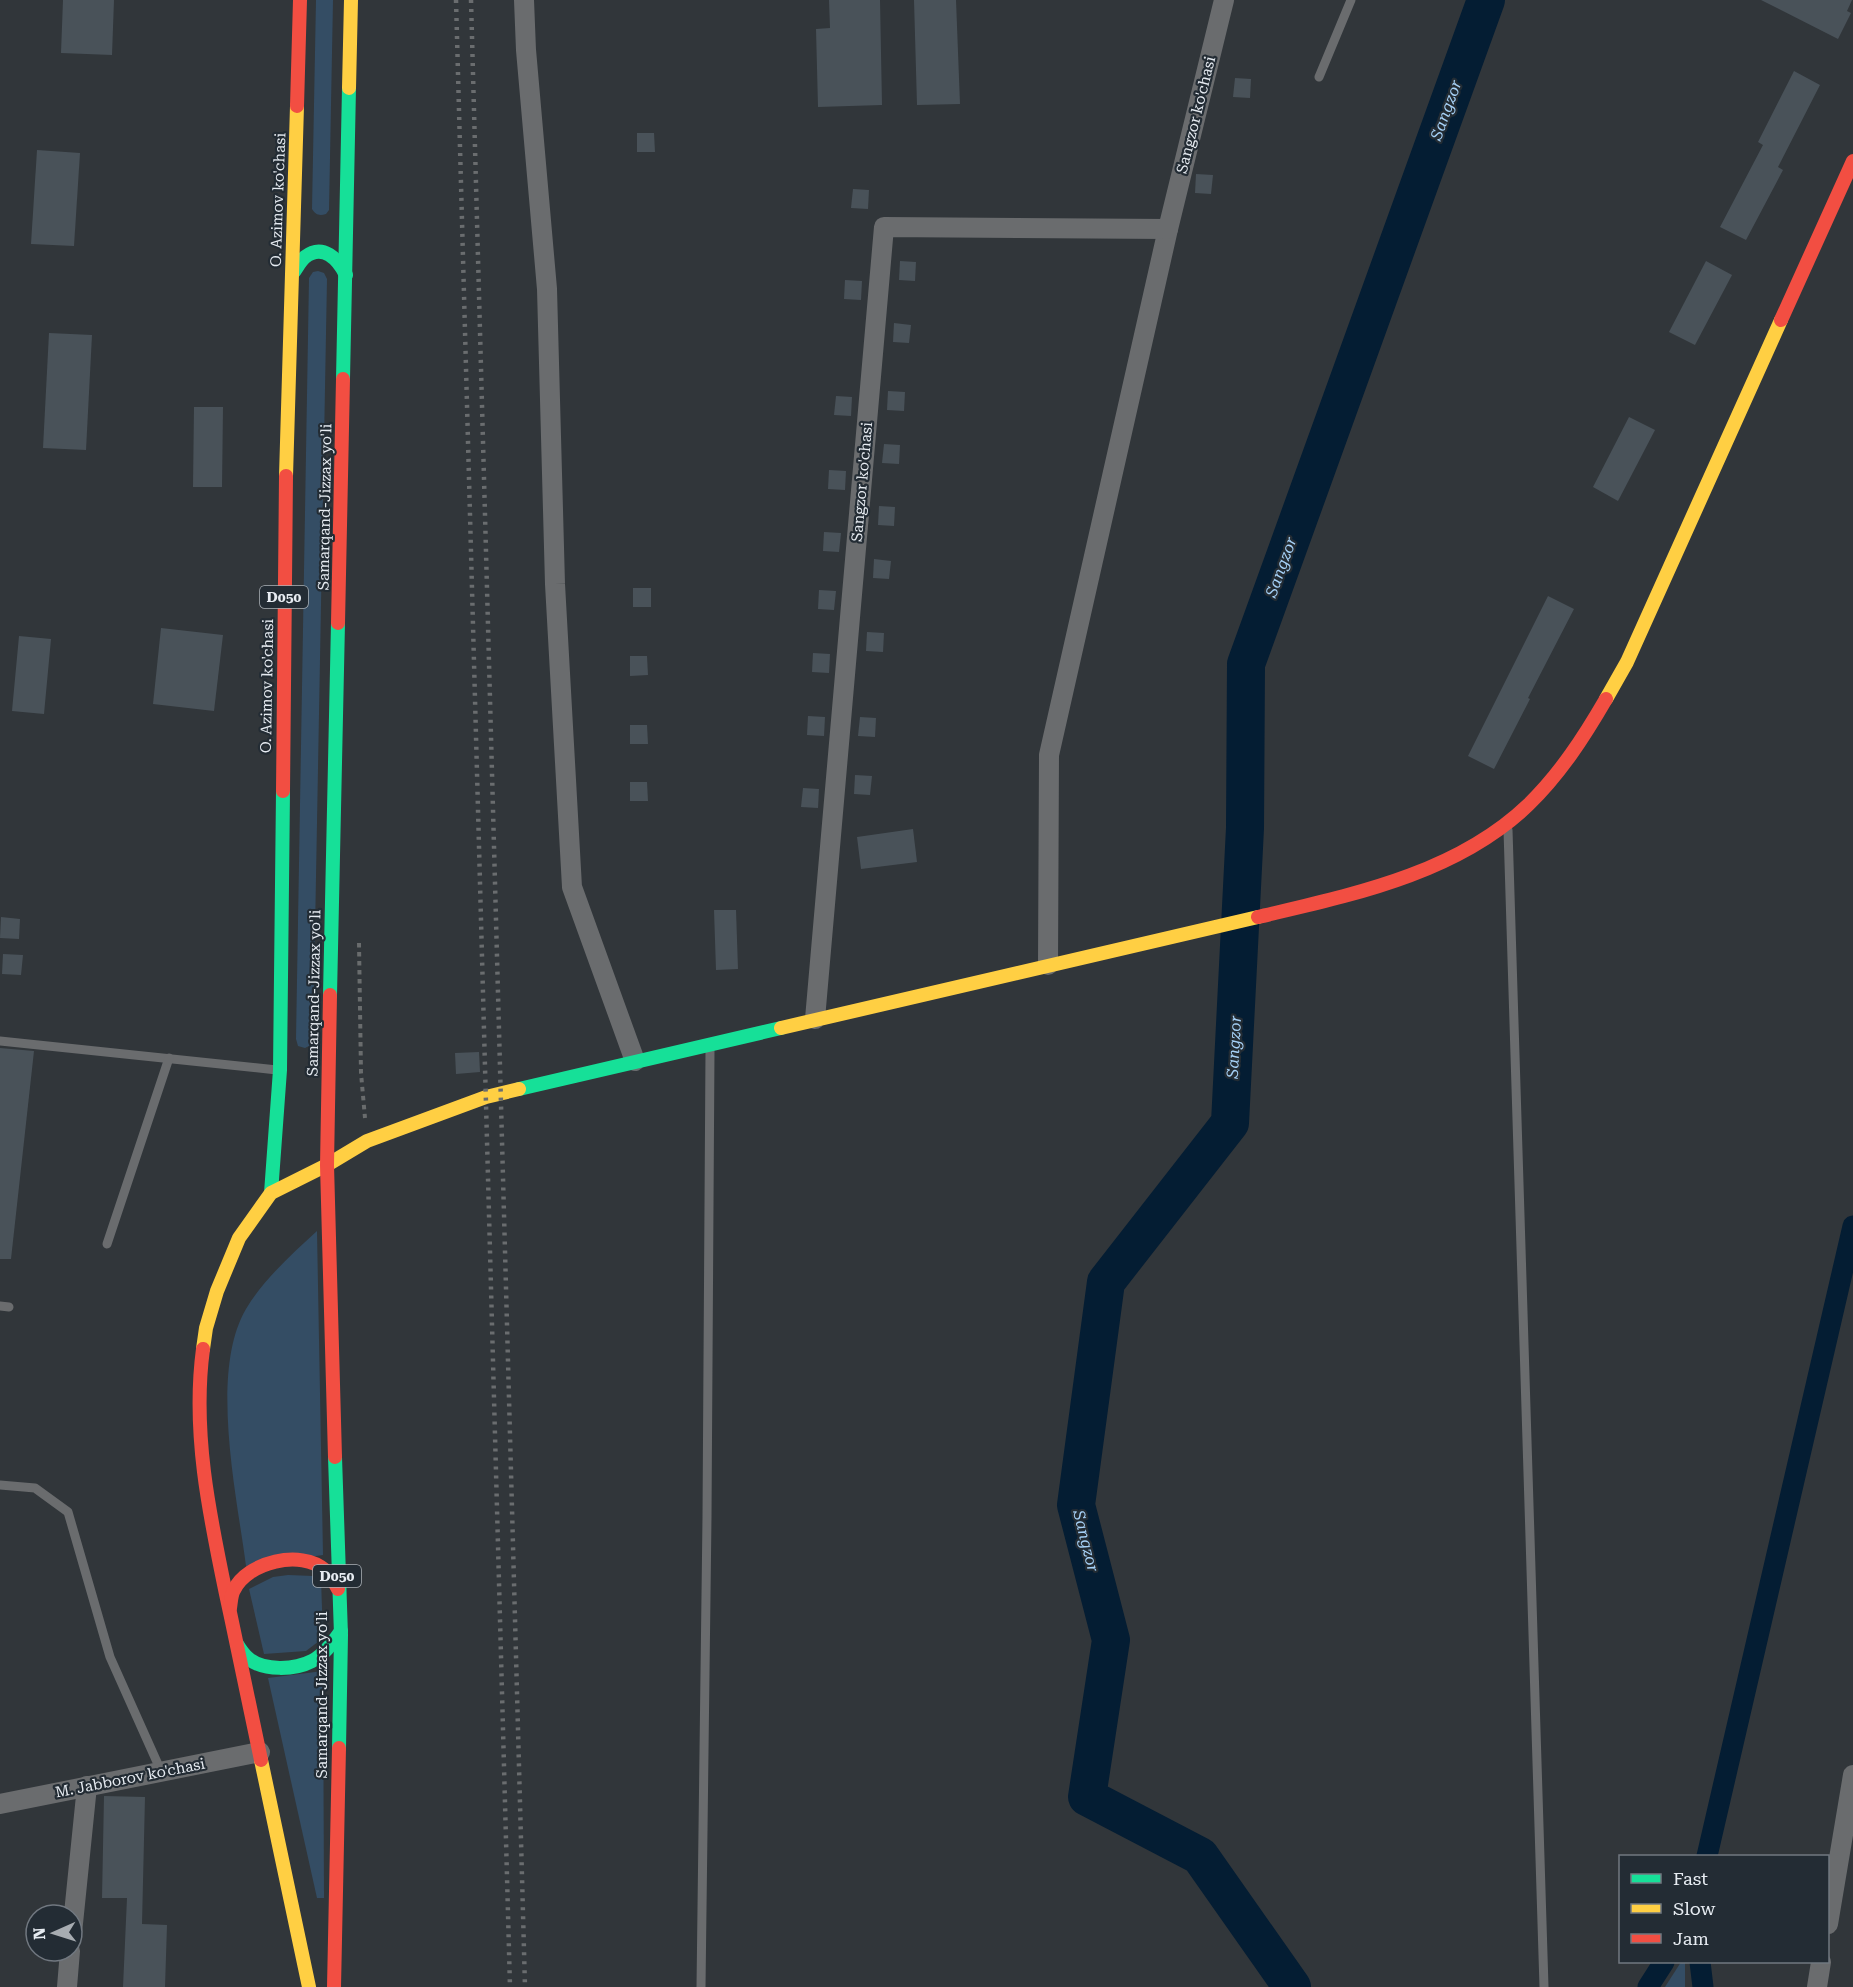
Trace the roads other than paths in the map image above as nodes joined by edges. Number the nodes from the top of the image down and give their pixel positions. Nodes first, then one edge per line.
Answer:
1 (300, 0) edge
2 (351, 0) edge
3 (524, 0) edge
4 (1224, 0) edge
5 (1351, 0) edge
6 (1319, 77) dead end
7 (1853, 161) edge
8 (1168, 229) junction
9 (293, 273) junction
10 (346, 275) junction
11 (1508, 822) junction
12 (1048, 966) junction
13 (815, 1020) junction
14 (0, 1041) edge
15 (710, 1044) junction
16 (168, 1058) junction
17 (635, 1061) junction
18 (280, 1070) junction
19 (327, 1165) junction
20 (271, 1193) junction
21 (107, 1244) dead end
22 (0, 1485) edge
23 (338, 1589) junction
24 (230, 1608) junction
25 (341, 1631) junction
26 (237, 1644) junction
27 (260, 1752) junction
28 (161, 1771) junction
29 (1853, 1775) edge
30 (87, 1786) junction
31 (0, 1804) edge
32 (75, 1903) edge
33 (1829, 1913) edge
34 (69, 1963) edge
35 (1821, 1963) edge
36 (67, 1987) edge
37 (309, 1987) edge
38 (334, 1987) edge
39 (701, 1987) edge
40 (1544, 1987) edge
41 (1817, 1987) edge

1 - 9 main road, O. Azimov ko'chasi / D050
2 - 10 main road, Samarqand-Jizzax yo'li / D050
3 - 17 street
4 - 8 street, Sangzor ko'chasi
5 - 6 lane
7 - 11 main road
8 - 12 street, Sangzor ko'chasi
8 - 13 street, Sangzor ko'chasi
9 - 10 main road
9 - 18 main road, O. Azimov ko'chasi / D050
10 - 19 main road, Samarqand-Jizzax yo'li / D050
11 - 12 main road
11 - 40 lane
12 - 13 main road
13 - 15 main road
14 - 16 lane
15 - 17 main road
15 - 39 lane
16 - 18 lane
16 - 21 lane
17 - 19 main road
18 - 20 main road, O. Azimov ko'chasi / D050
19 - 20 main road
19 - 23 main road, Samarqand-Jizzax yo'li / D050
20 - 24 main road
22 - 28 lane
23 - 24 main road
23 - 25 main road, Samarqand-Jizzax yo'li / D050
24 - 26 main road
25 - 26 main road
25 - 38 main road, Samarqand-Jizzax yo'li / D050
26 - 27 main road
27 - 28 street, M. Jabborov ko'chasi
27 - 37 main road
28 - 30 street, M. Jabborov ko'chasi
29 - 33 street
30 - 31 street, M. Jabborov ko'chasi
30 - 32 street
34 - 36 street
35 - 41 street

